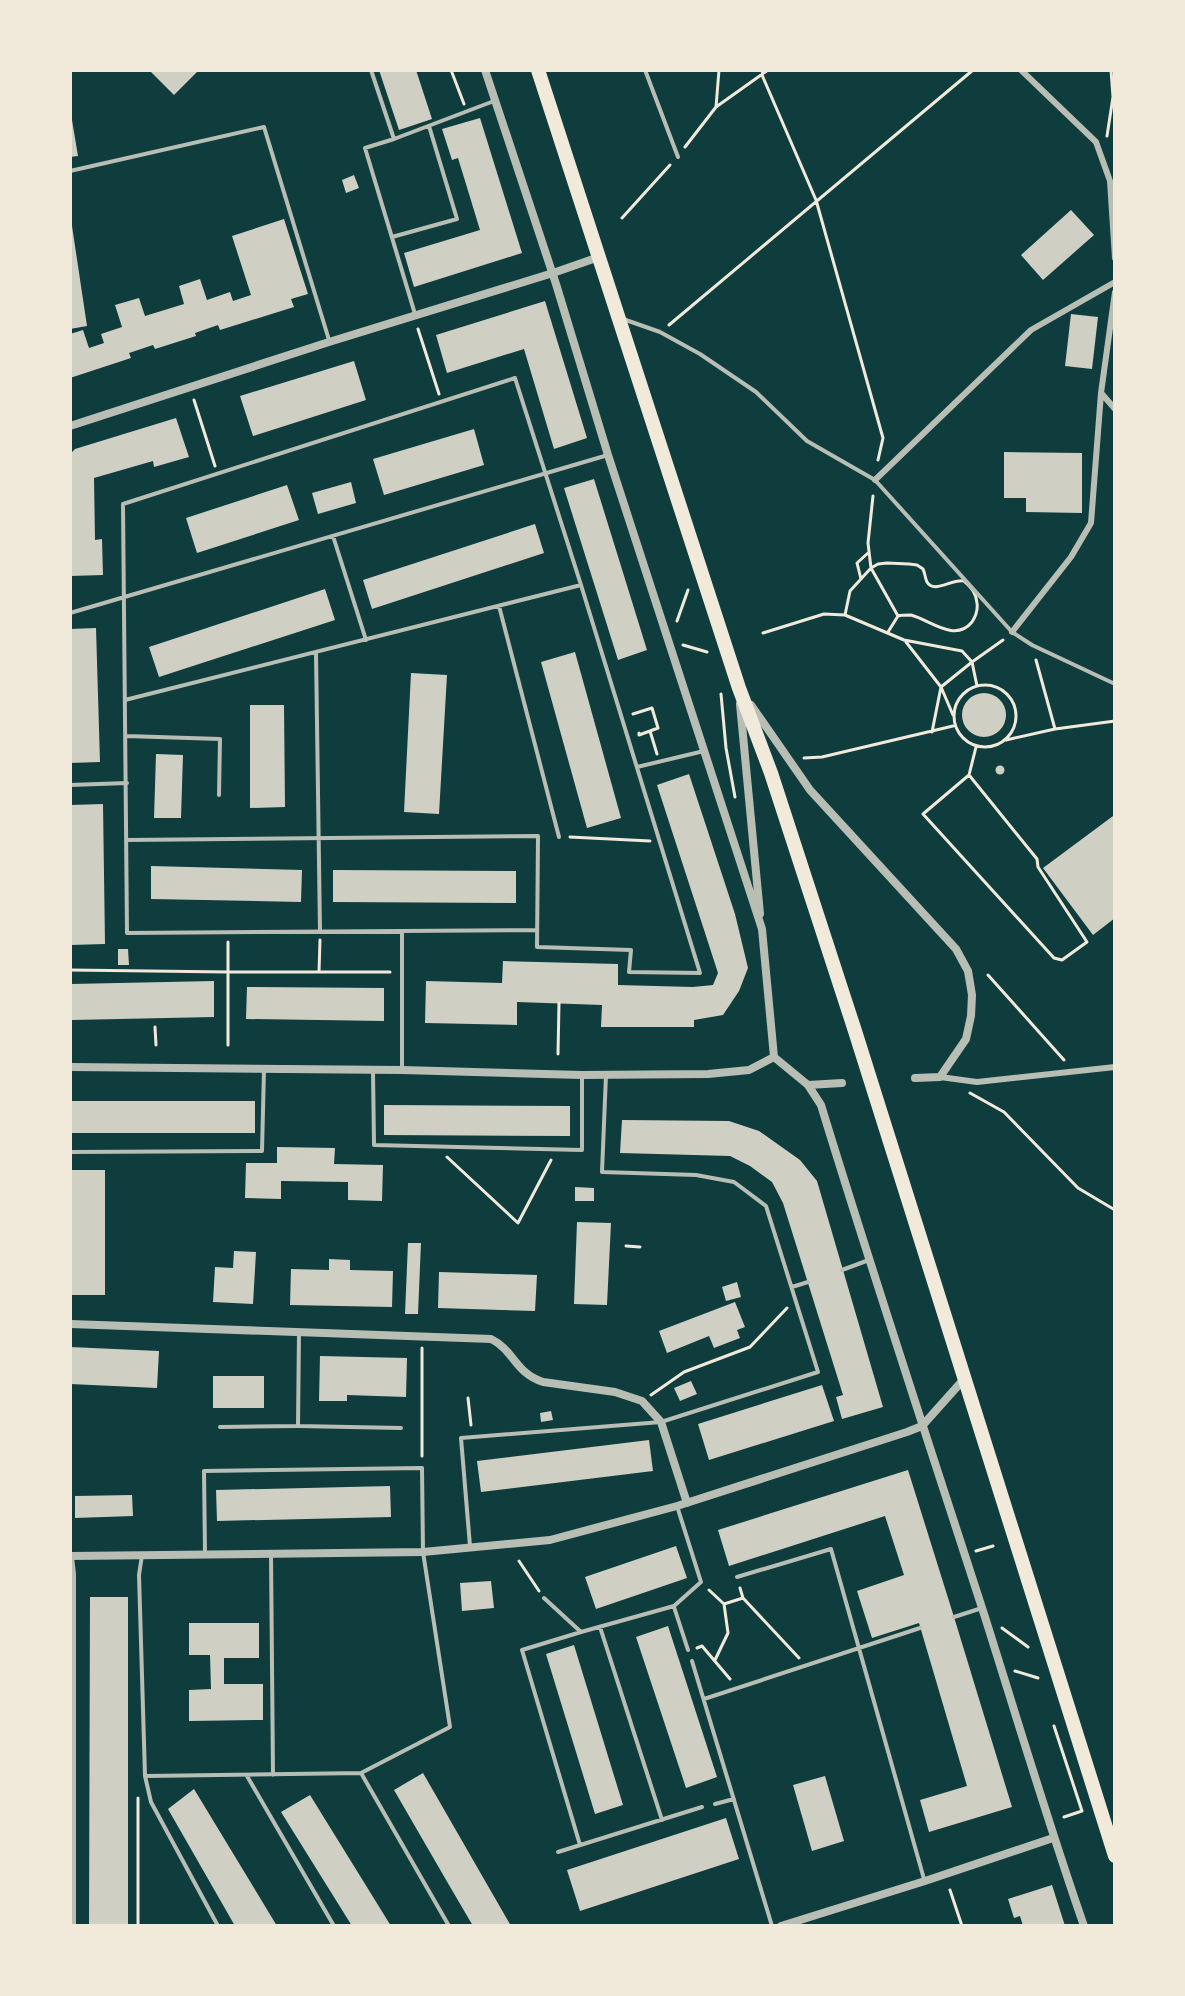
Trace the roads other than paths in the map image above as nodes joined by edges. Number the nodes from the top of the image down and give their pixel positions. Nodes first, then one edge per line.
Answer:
1 (371, 70) edge
2 (485, 70) edge
3 (538, 70) edge
4 (645, 70) edge
5 (1021, 70) edge
6 (496, 100) junction
7 (429, 126) junction
8 (394, 139) junction
9 (678, 157) dead end
10 (70, 171) edge
11 (392, 237) junction
12 (599, 257) junction
13 (1115, 258) edge
14 (553, 273) junction
15 (1115, 282) edge
16 (1115, 292) edge
17 (415, 315) junction
18 (618, 317) junction
19 (329, 342) junction
20 (1101, 393) junction
21 (1115, 409) edge
22 (70, 426) edge
23 (608, 455) junction
24 (546, 474) junction
25 (875, 480) junction
26 (333, 536) junction
27 (581, 585) junction
28 (124, 597) junction
29 (499, 606) junction
30 (70, 613) edge
31 (1012, 632) junction
32 (366, 640) junction
33 (316, 653) junction
34 (1115, 684) edge
35 (739, 688) junction
36 (125, 700) junction
37 (126, 736) junction
38 (705, 750) junction
39 (637, 767) junction
40 (127, 783) junction
41 (70, 785) edge
42 (219, 795) dead end
43 (318, 837) junction
44 (559, 837) road end
45 (127, 840) junction
46 (762, 929) junction
47 (537, 930) junction
48 (402, 931) junction
49 (320, 932) junction
50 (774, 1057) junction
51 (70, 1067) edge
52 (1114, 1068) edge
53 (264, 1070) junction
54 (402, 1070) junction
55 (373, 1071) junction
56 (582, 1075) junction
57 (606, 1075) junction
58 (940, 1077) junction
59 (915, 1078) dead end
60 (842, 1083) dead end
61 (808, 1085) junction
62 (70, 1152) edge
63 (869, 1260) junction
64 (842, 1270) dead end
65 (808, 1282) dead end
66 (792, 1287) junction
67 (70, 1324) edge
68 (299, 1332) junction
69 (964, 1379) junction
70 (661, 1422) junction
71 (298, 1426) junction
72 (922, 1426) junction
73 (220, 1427) dead end
74 (401, 1428) dead end
75 (687, 1503) junction
76 (677, 1506) junction
77 (470, 1548) junction
78 (423, 1552) junction
79 (271, 1554) junction
80 (142, 1555) junction
81 (205, 1555) junction
82 (71, 1556) edge
83 (737, 1577) dead end
84 (544, 1598) road end
85 (674, 1606) junction
86 (983, 1611) junction
87 (954, 1617) dead end
88 (600, 1627) junction
89 (920, 1628) dead end
90 (581, 1632) junction
91 (858, 1648) junction
92 (688, 1650) dead end
93 (692, 1661) dead end
94 (704, 1699) junction
95 (361, 1773) junction
96 (247, 1775) junction
97 (273, 1775) junction
98 (145, 1776) junction
99 (734, 1799) junction
100 (715, 1804) dead end
101 (702, 1807) dead end
102 (662, 1820) junction
103 (1053, 1838) junction
104 (580, 1845) junction
105 (558, 1852) dead end
106 (1115, 1856) edge
107 (925, 1881) junction
108 (74, 1926) edge
109 (218, 1926) edge
110 (334, 1926) edge
111 (449, 1926) edge
112 (772, 1926) edge
113 (781, 1926) edge
114 (1085, 1926) edge

1 - 8 lane
2 - 6 street
3 - 12 highway
4 - 9 lane
5 - 13 street
6 - 7 lane
6 - 14 street
7 - 8 lane
7 - 11 lane
8 - 11 lane
10 - 19 lane
11 - 17 lane
12 - 14 street
12 - 18 highway
14 - 17 street
14 - 23 street
15 - 25 street
16 - 20 street
17 - 19 street
18 - 25 lane
18 - 35 highway
19 - 22 street
20 - 21 street
20 - 31 street
23 - 24 lane
23 - 38 street
24 - 26 lane
24 - 27 lane
24 - 28 lane
25 - 31 lane
26 - 28 lane
26 - 32 lane
27 - 29 lane
27 - 39 lane
28 - 30 lane
28 - 36 lane
29 - 32 lane
29 - 44 lane
31 - 34 lane
32 - 33 lane
33 - 36 lane
33 - 43 lane
35 - 46 street
35 - 58 street
35 - 69 highway
36 - 37 lane
37 - 40 lane
37 - 42 lane
38 - 39 lane
38 - 46 street
39 - 47 lane
40 - 41 lane
40 - 45 lane
43 - 45 lane
43 - 47 lane
43 - 49 lane
45 - 49 lane
46 - 50 street
47 - 48 lane
48 - 49 lane
48 - 54 lane
50 - 57 street
50 - 61 street
51 - 53 street
52 - 58 street
53 - 55 street
53 - 62 lane
54 - 55 street
54 - 56 street
55 - 56 lane
56 - 57 street
57 - 66 lane
58 - 59 street
60 - 61 street
61 - 63 street
63 - 64 lane
63 - 72 street
65 - 66 lane
66 - 70 lane
67 - 68 street
68 - 70 street
68 - 71 lane
69 - 72 street
69 - 106 highway
70 - 75 street
70 - 77 lane
71 - 73 lane
71 - 74 lane
72 - 75 street
72 - 86 street
75 - 76 street
76 - 77 street
76 - 85 lane
77 - 78 street
78 - 79 street
78 - 81 lane
78 - 95 lane
79 - 81 street
79 - 97 lane
80 - 81 street
80 - 82 street
80 - 98 lane
82 - 108 lane
83 - 91 lane
84 - 90 lane
85 - 88 lane
85 - 92 lane
86 - 87 lane
86 - 103 street
88 - 90 lane
88 - 102 lane
89 - 91 lane
90 - 104 lane
91 - 94 lane
91 - 107 lane
93 - 94 lane
94 - 99 lane
95 - 97 lane
95 - 111 lane
96 - 97 lane
96 - 98 lane
96 - 110 lane
98 - 109 lane
99 - 100 lane
99 - 112 lane
101 - 102 lane
102 - 104 lane
103 - 107 street
103 - 114 street
104 - 105 lane
107 - 113 street

